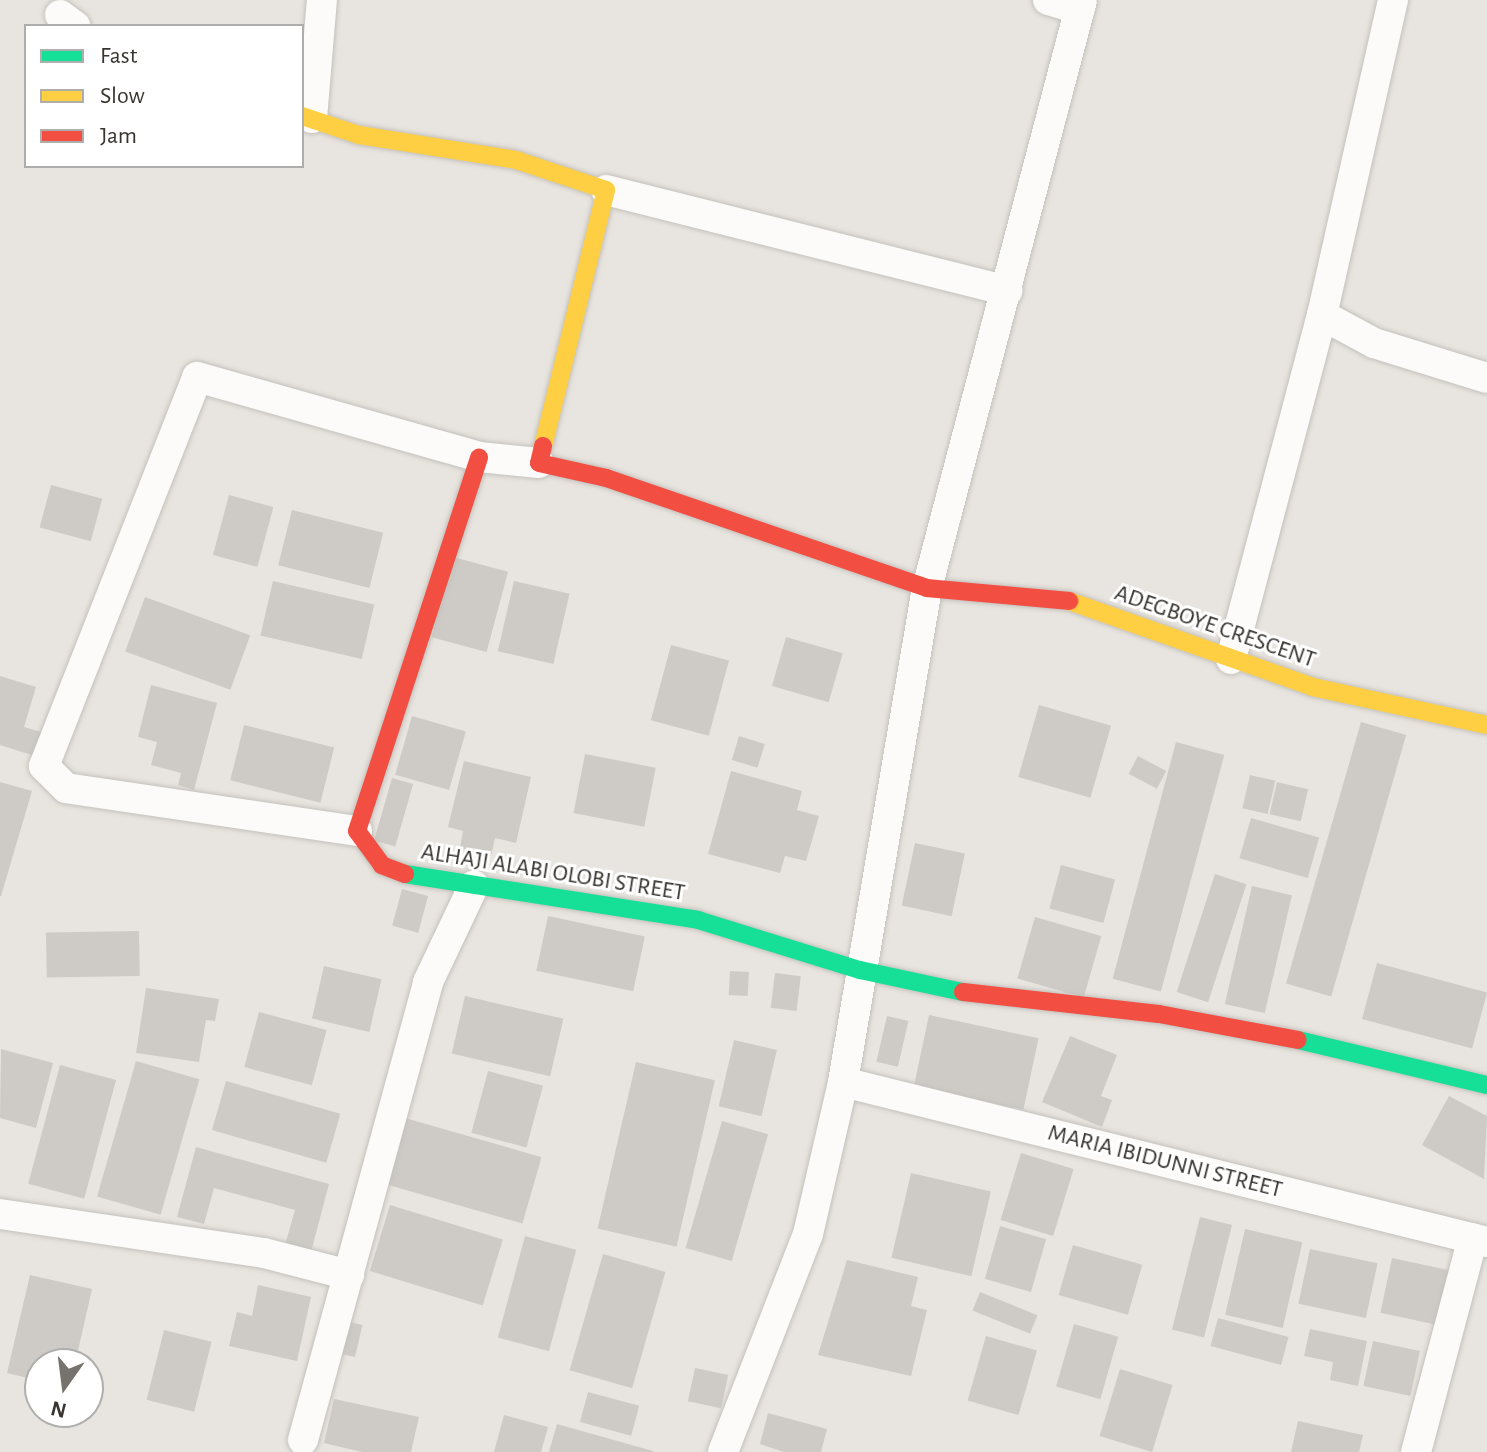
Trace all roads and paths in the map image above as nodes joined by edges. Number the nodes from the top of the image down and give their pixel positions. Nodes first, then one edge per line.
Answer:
1 (322, 0) edge
2 (1048, 0) edge
3 (1393, 0) edge
4 (1081, 4) edge
5 (307, 117) edge
6 (606, 190) junction
7 (1007, 291) junction
8 (1322, 315) junction
9 (1487, 378) edge
10 (479, 457) junction
11 (539, 463) junction
12 (927, 588) junction
13 (1231, 659) junction
14 (1487, 725) edge
15 (357, 831) junction
16 (474, 885) junction
17 (860, 970) junction
18 (843, 1082) junction
19 (1487, 1085) edge
20 (0, 1214) edge
21 (1480, 1240) edge
22 (349, 1275) junction
23 (303, 1440) dead end
24 (723, 1452) edge
25 (1416, 1452) edge

1 - 5 street
2 - 4 street
3 - 8 street
4 - 7 street
5 - 6 street
6 - 7 street
6 - 11 street
7 - 12 street
8 - 9 street
8 - 13 street
10 - 11 street
10 - 15 street
10 - 15 street
11 - 12 street, ADEGBOYE CRESCENT
12 - 13 street, ADEGBOYE CRESCENT
12 - 17 street
13 - 14 street, ADEGBOYE CRESCENT
15 - 16 street, ALHAJI ALABI OLOBI STREET
16 - 17 street, ALHAJI ALABI OLOBI STREET
16 - 22 street
17 - 18 street
17 - 19 street, ALHAJI ALABI OLOBI STREET
18 - 21 street, MARIA IBIDUNNI STREET
18 - 24 street
20 - 22 street
21 - 25 street
22 - 23 street

